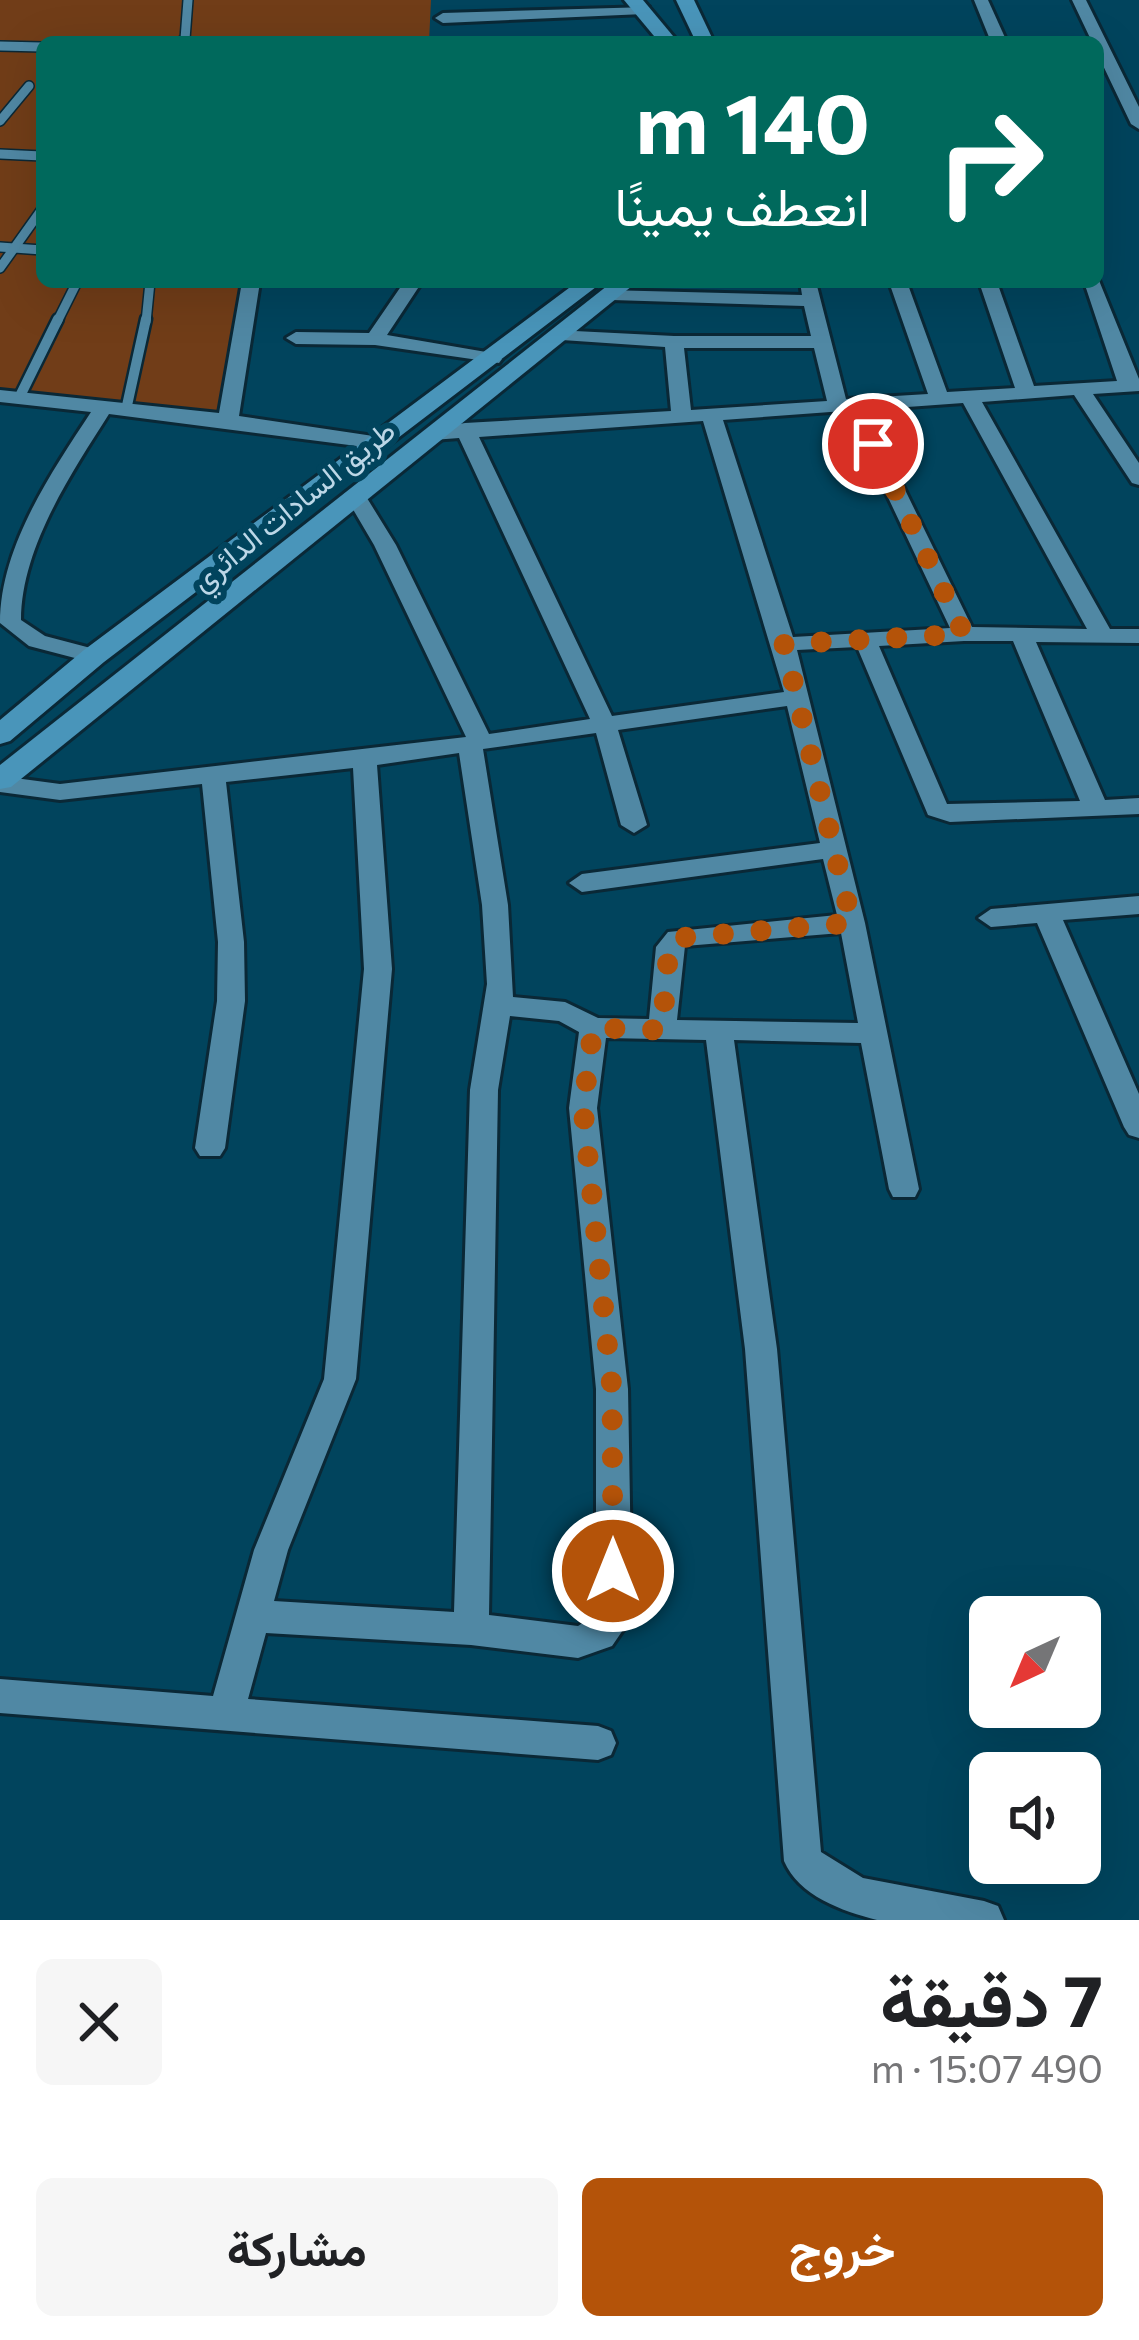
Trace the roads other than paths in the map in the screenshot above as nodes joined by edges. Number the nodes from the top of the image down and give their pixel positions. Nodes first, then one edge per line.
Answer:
1 (188, 0) edge
2 (446, 0) edge
3 (685, 0) edge
4 (980, 0) edge
5 (1079, 0) edge
6 (443, 18) junction
7 (651, 19) edge
8 (693, 21) junction
9 (185, 36) edge
10 (440, 36) edge
11 (702, 36) edge
12 (996, 36) edge
13 (1096, 36) edge
14 (0, 46) edge
15 (36, 47) edge
16 (1104, 52) edge
17 (29, 86) dead end
18 (0, 121) edge
19 (1139, 124) edge
20 (0, 154) edge
21 (36, 156) edge
22 (36, 218) edge
23 (0, 247) edge
24 (15, 248) junction
25 (36, 250) edge
26 (0, 268) edge
27 (73, 288) edge
28 (149, 288) edge
29 (249, 288) edge
30 (409, 288) edge
31 (592, 288) edge
32 (594, 288) edge
33 (703, 288) edge
34 (900, 288) edge
35 (990, 288) edge
36 (1095, 288) edge
37 (810, 291) edge
38 (562, 334) junction
39 (296, 338) dead end
40 (375, 338) junction
41 (674, 342) junction
42 (822, 342) junction
43 (492, 359) junction
44 (1134, 385) edge
45 (1080, 389) junction
46 (1027, 394) junction
47 (9, 397) edge
48 (970, 398) junction
49 (940, 400) junction
50 (846, 406) junction
51 (115, 409) junction
52 (711, 415) junction
53 (682, 416) junction
54 (228, 420) junction
55 (465, 429) junction
56 (433, 434) junction
57 (380, 443) junction
58 (1139, 479) edge
59 (355, 494) junction
60 (135, 626) junction
61 (964, 634) junction
62 (1022, 635) junction
63 (1103, 636) junction
64 (1139, 636) edge
65 (865, 639) junction
66 (172, 642) junction
67 (784, 644) junction
68 (94, 656) junction
69 (797, 697) junction
70 (604, 724) junction
71 (0, 735) edge
72 (476, 743) junction
73 (364, 759) junction
74 (213, 775) junction
75 (0, 782) edge
76 (1139, 806) edge
77 (1096, 808) junction
78 (634, 825) dead end
79 (834, 849) junction
80 (583, 883) dead end
81 (1139, 904) edge
82 (1046, 912) junction
83 (991, 918) dead end
84 (852, 923) junction
85 (497, 1005) junction
86 (593, 1028) junction
87 (662, 1030) junction
88 (719, 1033) junction
89 (874, 1033) junction
90 (1139, 1126) edge
91 (210, 1148) dead end
92 (904, 1189) dead end
93 (254, 1616) junction
94 (470, 1630) junction
95 (0, 1696) edge
96 (226, 1714) junction
97 (598, 1743) dead end
98 (984, 1920) edge

1 - 9 lane
2 - 6 street
3 - 8 highway
4 - 12 street
5 - 13 street
6 - 7 street
6 - 10 street
7 - 8 highway
8 - 11 highway
14 - 15 lane
16 - 19 street
17 - 18 lane
20 - 21 lane
22 - 24 lane
23 - 24 lane
24 - 25 lane
24 - 26 lane
27 - 47 lane
28 - 51 lane
29 - 54 street
30 - 40 street
31 - 43 highway, طريق السادات الدائري
32 - 38 highway, طريق السادات الدائري
33 - 37 street
34 - 49 street
35 - 46 street
36 - 44 street
37 - 42 street
38 - 41 street
38 - 56 highway, طريق السادات الدائري
39 - 40 street
40 - 43 street
41 - 42 street
41 - 53 street
42 - 50 street
43 - 57 highway, طريق السادات الدائري
44 - 45 street
45 - 46 street
45 - 58 street
46 - 48 street
47 - 51 street
48 - 49 street
48 - 63 street
49 - 50 street
50 - 52 street
50 - 61 street
51 - 54 street
51 - 68 street
52 - 53 street
52 - 67 street
53 - 55 street
54 - 57 street
55 - 56 street
55 - 70 street
56 - 59 highway, طريق السادات الدائري
57 - 60 highway, طريق السادات الدائري
59 - 66 highway, طريق السادات الدائري
59 - 72 street
60 - 66 highway
60 - 68 highway, طريق السادات الدائري
61 - 62 street
61 - 65 street
62 - 63 street
62 - 77 street
63 - 64 street
65 - 67 street
65 - 77 street
66 - 75 highway, طريق السادات الدائري
67 - 69 street
68 - 71 highway, طريق السادات الدائري
69 - 70 street
69 - 79 street
70 - 72 street
70 - 78 street
72 - 73 street
72 - 85 street
73 - 74 street
73 - 93 street
74 - 75 street
74 - 91 street
76 - 77 street
79 - 80 street
79 - 84 street
81 - 82 street
82 - 83 street
82 - 90 street
84 - 87 street
84 - 89 street
85 - 86 street
85 - 94 street
86 - 87 street
86 - 94 street
87 - 88 street
88 - 89 street
88 - 98 street
89 - 92 street
93 - 94 street
93 - 96 street
95 - 96 street
96 - 97 street

